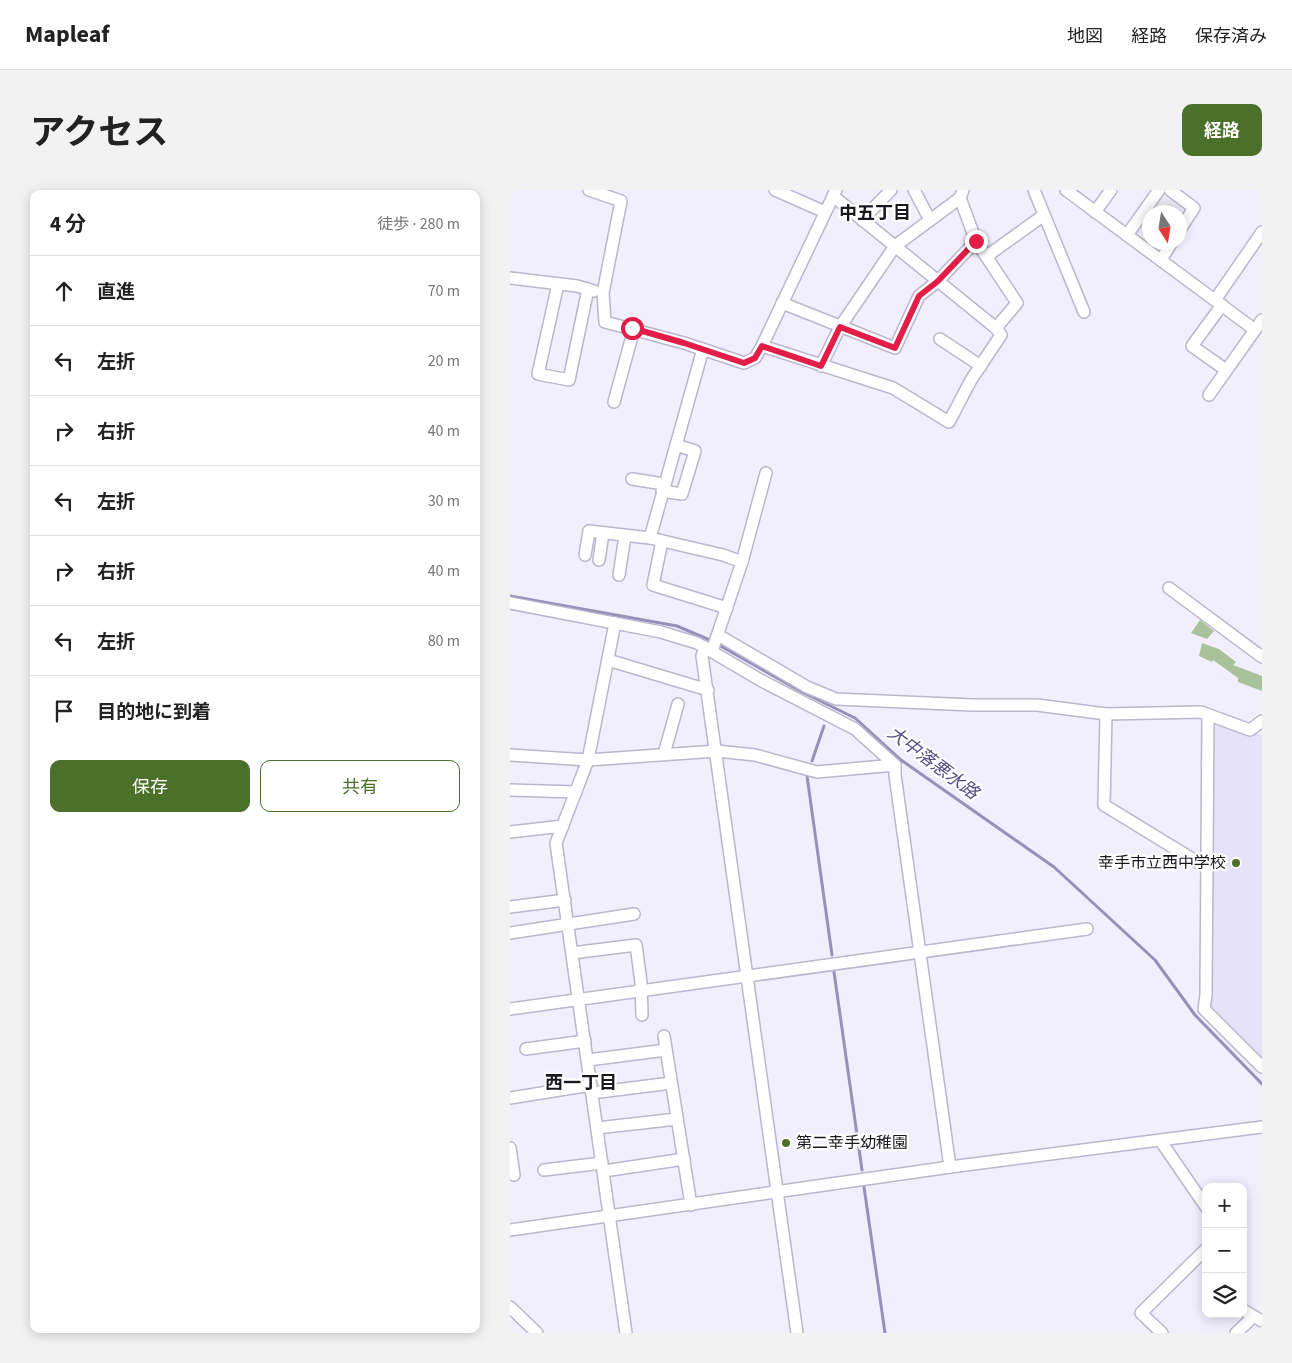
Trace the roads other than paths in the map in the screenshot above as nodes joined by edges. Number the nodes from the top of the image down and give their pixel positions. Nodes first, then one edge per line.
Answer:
1 (589, 190) edge
2 (774, 190) edge
3 (891, 190) edge
4 (914, 190) edge
5 (1034, 190) edge
6 (1066, 190) edge
7 (1111, 190) edge
8 (1159, 190) edge
9 (1170, 190) edge
10 (834, 193) edge
11 (961, 194) edge
12 (623, 196) edge
13 (825, 212) junction
14 (1095, 212) junction
15 (1044, 215) junction
16 (862, 220) junction
17 (930, 220) junction
18 (1187, 220) edge
19 (1262, 232) edge
20 (1127, 235) junction
21 (976, 241) junction
22 (896, 246) junction
23 (1167, 250) edge
24 (987, 256) junction
25 (1161, 260) junction
26 (510, 278) edge
27 (938, 281) junction
28 (558, 284) junction
29 (588, 289) junction
30 (603, 293) junction
31 (1218, 302) junction
32 (782, 303) junction
33 (1084, 312) dead end
34 (1262, 320) edge
35 (840, 327) junction
36 (996, 328) junction
37 (634, 329) junction
38 (1255, 330) junction
39 (940, 339) dead end
40 (762, 346) junction
41 (703, 349) junction
42 (821, 366) junction
43 (980, 366) junction
44 (1226, 370) junction
45 (1209, 395) dead end
46 (614, 402) dead end
47 (676, 445) junction
48 (766, 472) dead end
49 (632, 479) dead end
50 (663, 487) junction
51 (603, 533) junction
52 (625, 536) junction
53 (650, 538) junction
54 (662, 541) junction
55 (585, 554) dead end
56 (599, 560) dead end
57 (742, 562) junction
58 (619, 575) dead end
59 (1169, 588) dead end
60 (510, 603) edge
61 (726, 608) junction
62 (615, 623) junction
63 (713, 643) junction
64 (1262, 657) edge
65 (608, 660) junction
66 (708, 690) junction
67 (678, 704) dead end
68 (1106, 714) junction
69 (1208, 715) junction
70 (1260, 725) edge
71 (717, 751) junction
72 (664, 754) junction
73 (510, 756) edge
74 (588, 760) junction
75 (895, 765) junction
76 (510, 790) edge
77 (576, 792) junction
78 (563, 826) junction
79 (510, 832) edge
80 (1207, 868) junction
81 (565, 900) junction
82 (510, 907) edge
83 (634, 914) dead end
84 (568, 924) junction
85 (1087, 929) dead end
86 (510, 934) edge
87 (920, 952) junction
88 (572, 953) junction
89 (747, 976) junction
90 (641, 991) junction
91 (579, 1000) junction
92 (510, 1009) edge
93 (642, 1015) dead end
94 (664, 1036) dead end
95 (585, 1041) junction
96 (526, 1049) dead end
97 (666, 1050) junction
98 (588, 1060) junction
99 (1262, 1066) edge
100 (671, 1083) junction
101 (592, 1089) junction
102 (510, 1098) edge
103 (677, 1119) junction
104 (1262, 1127) edge
105 (597, 1128) junction
106 (1160, 1140) junction
107 (510, 1150) edge
108 (684, 1159) junction
109 (603, 1167) junction
110 (950, 1167) junction
111 (544, 1170) dead end
112 (514, 1174) dead end
113 (777, 1192) junction
114 (1202, 1201) edge
115 (691, 1204) junction
116 (610, 1217) junction
117 (510, 1230) edge
118 (1202, 1253) edge
119 (510, 1307) edge
120 (1253, 1316) edge
121 (537, 1333) edge
122 (626, 1333) edge
123 (797, 1333) edge
124 (1162, 1333) edge
125 (1236, 1333) edge

1 - 12 street
2 - 13 street
3 - 16 street
4 - 17 street
5 - 15 street
6 - 14 street
7 - 14 street
8 - 20 street
9 - 18 street
10 - 13 street
10 - 16 street
11 - 17 street
11 - 21 street
12 - 30 street
13 - 32 street
14 - 20 street
15 - 24 street
15 - 33 street
16 - 22 street
17 - 22 street
19 - 31 street
20 - 25 street
21 - 24 street
21 - 27 street
22 - 27 street
22 - 35 street
23 - 25 street
24 - 36 street
25 - 31 street
26 - 28 street
27 - 35 street
27 - 36 street
28 - 29 street
28 - 29 street
29 - 30 street
30 - 37 street
31 - 38 street
31 - 44 street
32 - 35 street
32 - 40 street
34 - 38 street
35 - 42 street
36 - 43 street
37 - 41 street
37 - 46 street
38 - 44 street
39 - 43 street
40 - 41 street
40 - 42 street
41 - 47 street
42 - 43 street
44 - 45 street
47 - 50 street
47 - 50 street
48 - 57 street
49 - 50 street
50 - 53 street
51 - 52 street
51 - 55 street
51 - 56 street
52 - 53 street
52 - 58 street
53 - 54 street
54 - 57 street
54 - 61 street
57 - 61 street
59 - 64 street
60 - 62 street
61 - 63 street
62 - 63 street
62 - 65 street
63 - 66 street
63 - 68 street
63 - 75 street
65 - 66 street
65 - 74 street
66 - 71 street
67 - 72 street
68 - 69 street
68 - 80 street
69 - 70 street
69 - 80 street
71 - 72 street
71 - 75 street
71 - 89 street
72 - 74 street
73 - 74 street
74 - 77 street
75 - 87 street
76 - 77 street
77 - 78 street
78 - 79 street
78 - 81 street
80 - 99 street
81 - 82 street
81 - 84 street
83 - 84 street
84 - 86 street
84 - 88 street
85 - 87 street
87 - 89 street
87 - 110 street
88 - 90 street
88 - 91 street
89 - 90 street
89 - 113 street
90 - 91 street
90 - 93 street
91 - 92 street
91 - 95 street
94 - 97 street
95 - 96 street
95 - 98 street
97 - 98 street
97 - 100 street
98 - 101 street
100 - 101 street
100 - 103 street
101 - 102 street
101 - 105 street
103 - 105 street
103 - 108 street
104 - 106 street
105 - 109 street
106 - 110 street
106 - 114 street
107 - 112 street
108 - 109 street
108 - 115 street
109 - 111 street
109 - 116 street
110 - 113 street
113 - 115 street
113 - 123 street
115 - 116 street
116 - 117 street
116 - 122 street
118 - 124 street
119 - 121 street
120 - 125 street

